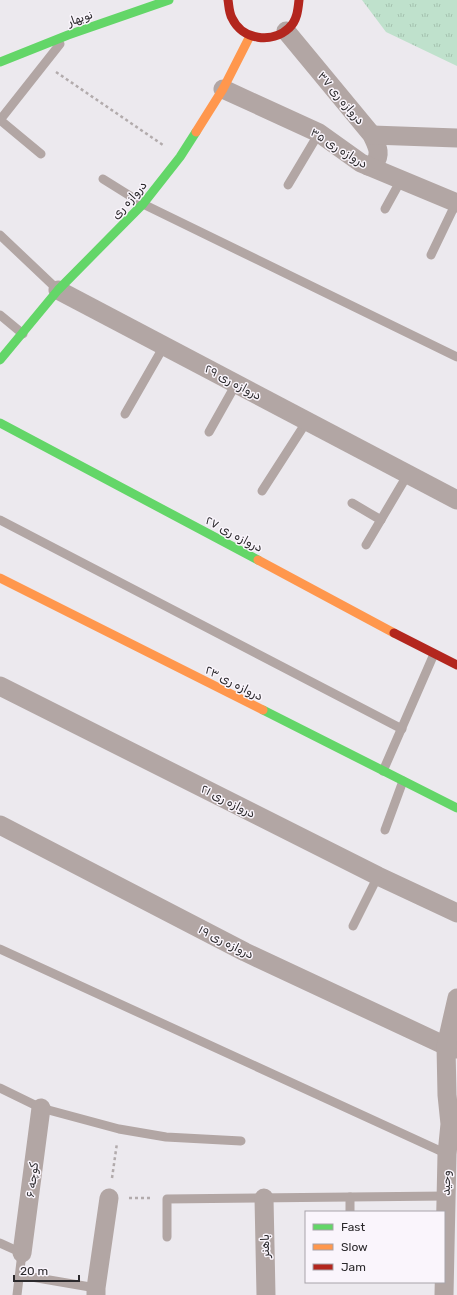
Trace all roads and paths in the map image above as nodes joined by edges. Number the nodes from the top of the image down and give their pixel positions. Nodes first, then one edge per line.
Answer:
1 (169, 0) edge
2 (228, 0) edge
3 (299, 0) edge
4 (286, 31) junction
5 (68, 35) junction
6 (250, 36) junction
7 (0, 62) edge
8 (44, 64) junction
9 (222, 89) junction
10 (0, 120) edge
11 (319, 133) junction
12 (372, 135) junction
13 (457, 138) edge
14 (41, 154) dead end
15 (180, 157) junction
16 (368, 166) junction
17 (103, 179) dead end
18 (401, 180) junction
19 (288, 185) dead end
20 (457, 203) edge
21 (143, 204) junction
22 (385, 209) dead end
23 (0, 235) edge
24 (431, 255) dead end
25 (58, 290) junction
26 (0, 315) edge
27 (23, 334) junction
28 (164, 346) junction
29 (457, 357) edge
30 (0, 360) edge
31 (236, 384) junction
32 (125, 414) dead end
33 (307, 421) junction
34 (0, 423) edge
35 (209, 432) dead end
36 (408, 474) junction
37 (262, 491) dead end
38 (457, 500) edge
39 (352, 504) dead end
40 (0, 520) edge
41 (381, 520) junction
42 (366, 545) dead end
43 (0, 578) edge
44 (434, 654) junction
45 (457, 664) edge
46 (0, 686) edge
47 (402, 729) junction
48 (383, 771) junction
49 (403, 781) junction
50 (457, 808) edge
51 (0, 825) edge
52 (385, 830) dead end
53 (378, 876) junction
54 (457, 914) edge
55 (353, 926) dead end
56 (0, 948) edge
57 (457, 998) edge
58 (452, 1048) edge
59 (0, 1088) edge
60 (41, 1108) junction
61 (119, 1129) junction
62 (241, 1141) dead end
63 (447, 1154) junction
64 (446, 1196) junction
65 (350, 1197) junction
66 (108, 1198) junction
67 (264, 1198) junction
68 (167, 1199) junction
69 (350, 1211) edge
70 (167, 1237) dead end
71 (0, 1243) edge
72 (445, 1246) edge
73 (22, 1253) junction
74 (20, 1275) junction
75 (444, 1283) edge
76 (96, 1291) edge
77 (17, 1295) edge
78 (266, 1295) edge
79 (444, 1295) edge

1 - 5 street, نوبهار
2 - 6 street
3 - 4 street
4 - 6 street
4 - 12 street, دروازه ری ۳۷
5 - 7 street, نوبهار
5 - 8 lane
6 - 9 street, دروازه ری
8 - 10 lane
8 - 15 path
9 - 11 street, دروازه ری ۳۵
9 - 15 street, دروازه ری
10 - 14 lane
11 - 16 street, دروازه ری ۳۵
11 - 19 lane
12 - 13 street
12 - 16 street, دروازه ری ۳۷
15 - 21 street, دروازه ری
16 - 18 street, دروازه ری ۳۵
17 - 21 lane
18 - 20 street, دروازه ری ۳۵
18 - 22 lane
20 - 24 lane
21 - 25 street, دروازه ری
21 - 29 lane
23 - 25 lane
25 - 27 street, دروازه ری
25 - 28 street, دروازه ری ۲۹
26 - 27 lane
27 - 30 street, دروازه ری
28 - 31 street, دروازه ری ۲۹
28 - 32 lane
31 - 33 street, دروازه ری ۲۹
31 - 35 lane
33 - 36 street, دروازه ری ۲۹
33 - 37 lane
34 - 44 street, دروازه ری ۲۷
36 - 38 street, دروازه ری ۲۹
36 - 41 lane
39 - 41 lane
40 - 47 lane
41 - 42 lane
43 - 48 street, دروازه ری ۲۳
44 - 45 street, دروازه ری ۲۷
44 - 47 lane
46 - 53 street, دروازه ری ۲۱
47 - 48 lane
48 - 49 street, دروازه ری ۲۳
49 - 50 street, دروازه ری ۲۳
49 - 52 lane
51 - 58 street, دروازه ری ۱۹
53 - 54 street, دروازه ری ۲۱
53 - 55 lane
56 - 63 lane
57 - 58 street, وحید
58 - 63 street, وحید
59 - 60 lane
60 - 61 lane
60 - 73 street, کوچه ۶
61 - 62 lane
61 - 66 path
63 - 64 street, وحید
64 - 65 lane
64 - 72 street, وحید
65 - 67 lane
65 - 69 lane
66 - 68 path
66 - 76 street
67 - 68 lane
67 - 78 street, باهنر
68 - 70 lane
71 - 73 lane
73 - 74 lane
74 - 76 lane
74 - 77 lane
75 - 79 street, وحید

